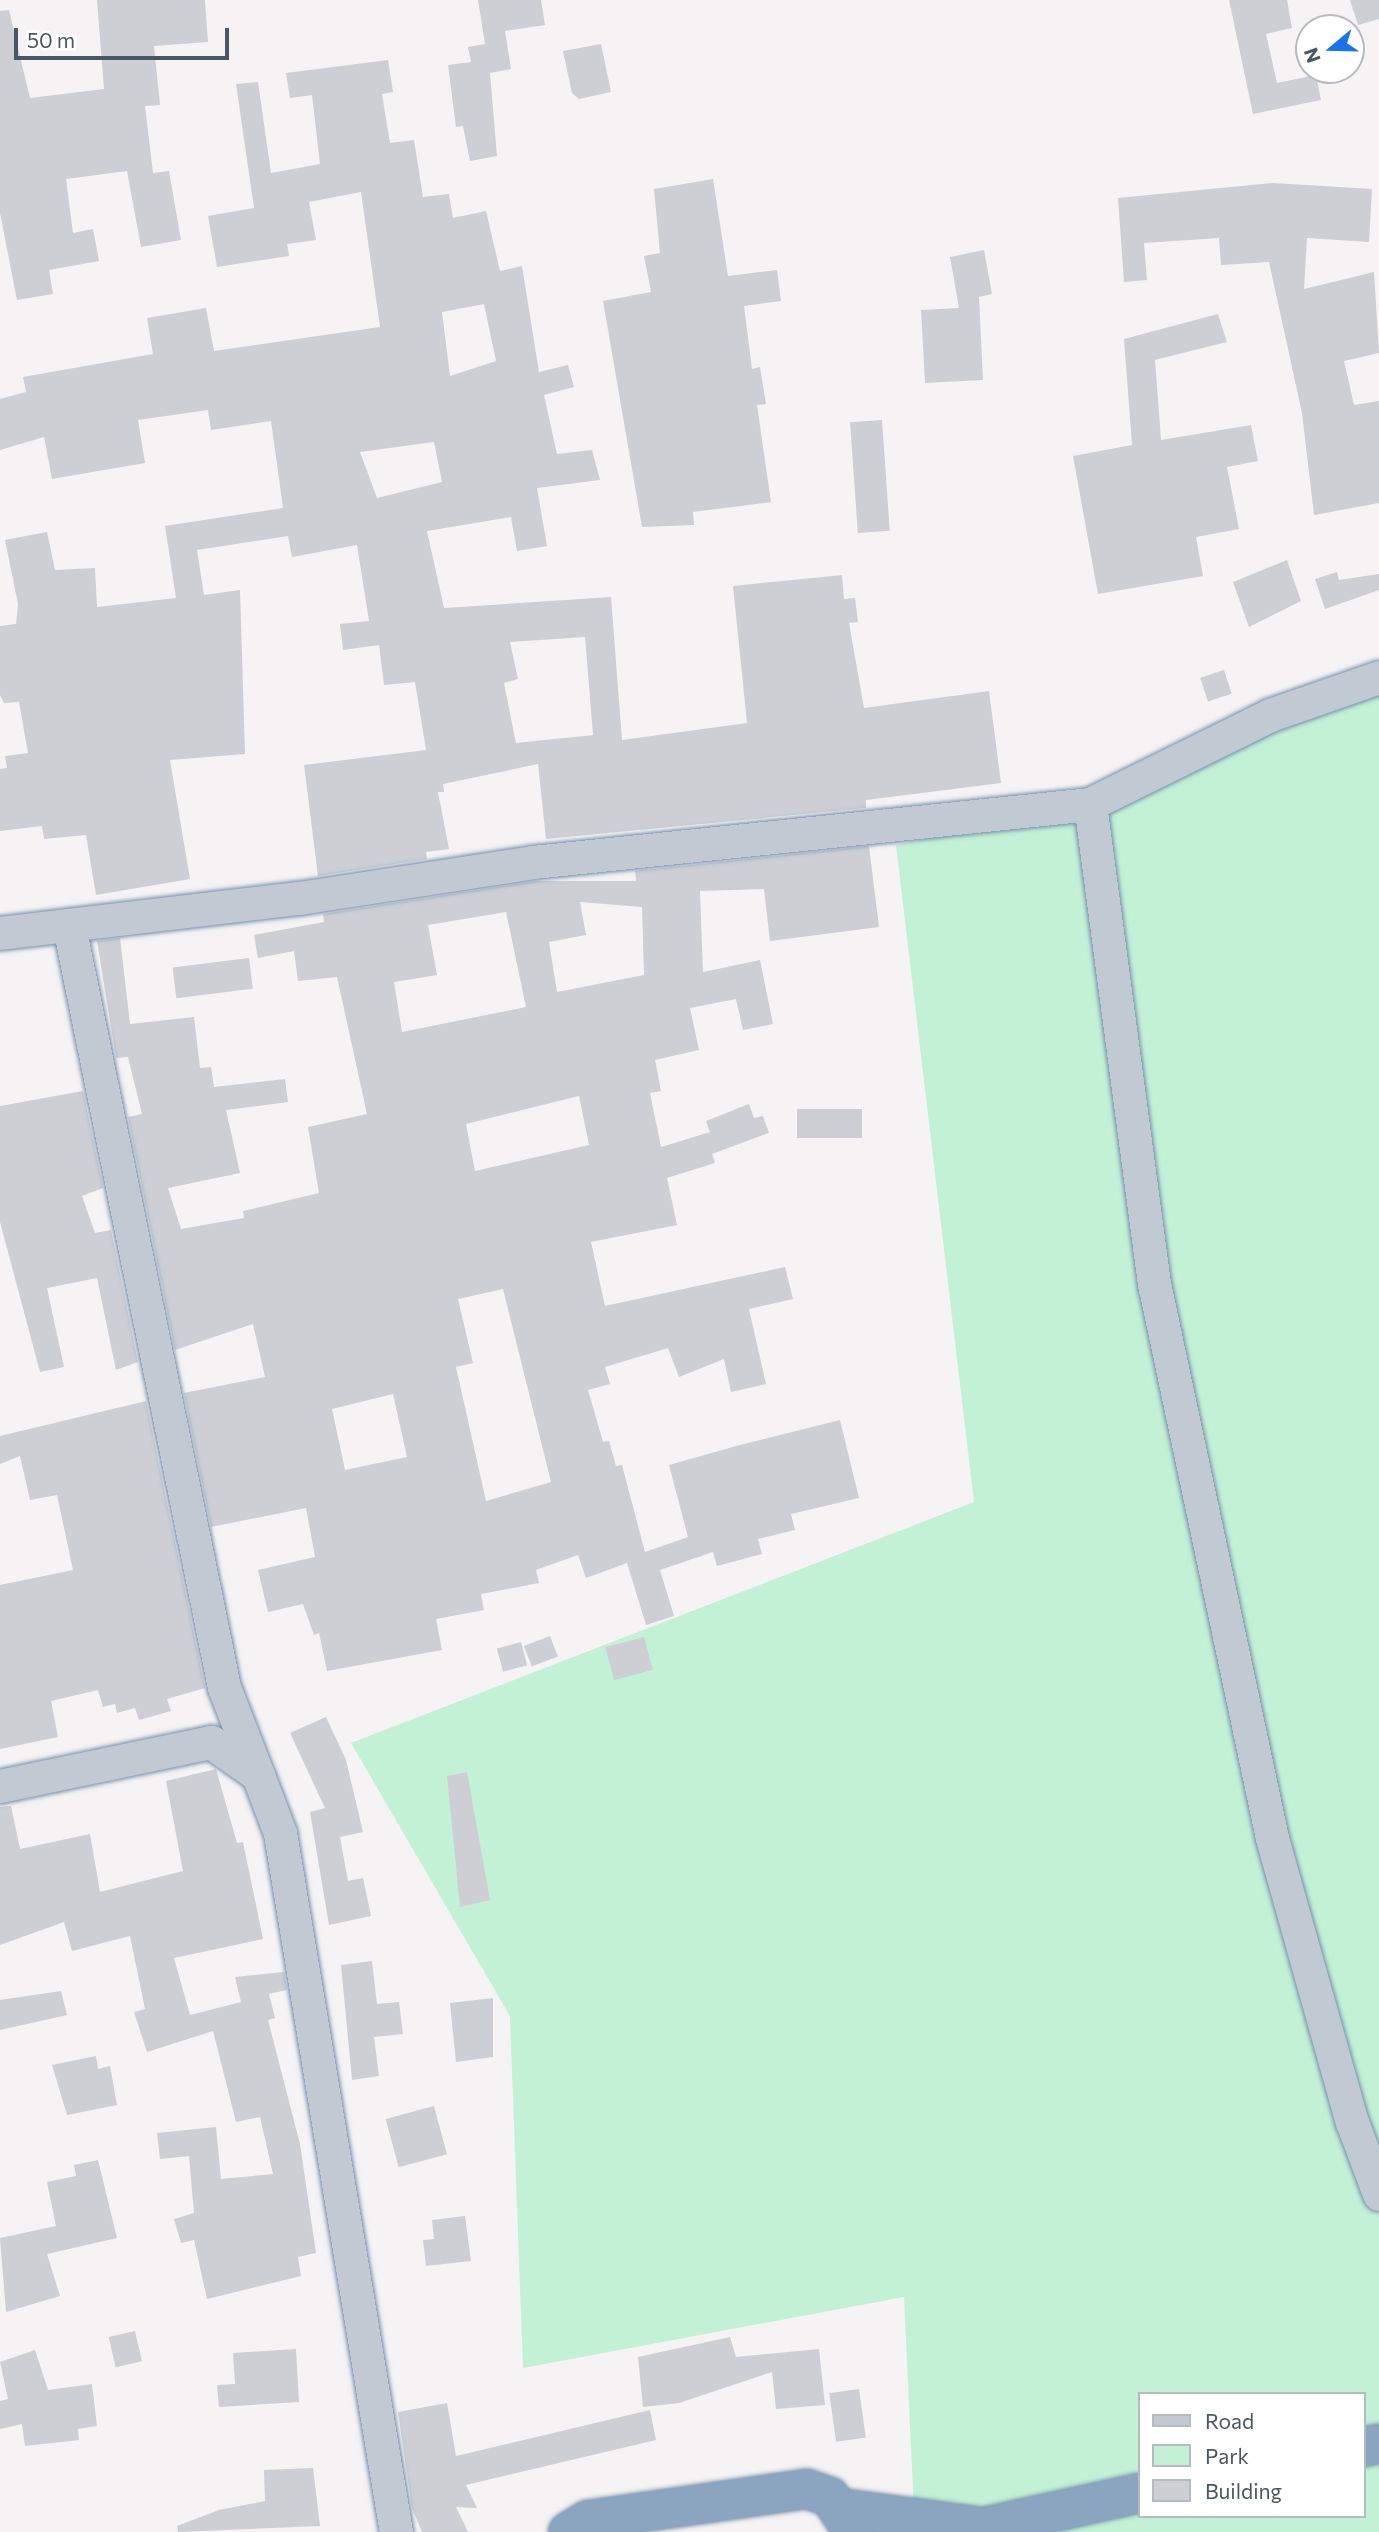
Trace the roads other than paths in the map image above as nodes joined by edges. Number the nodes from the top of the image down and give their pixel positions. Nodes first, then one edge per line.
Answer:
1 (1379, 677) edge
2 (1090, 804) junction
3 (69, 926) junction
4 (0, 933) edge
5 (258, 1775) junction
6 (0, 1786) edge
7 (1379, 2194) edge
8 (1138, 2493) edge
9 (847, 2520) edge
10 (969, 2529) edge
11 (396, 2532) edge
12 (568, 2532) edge

1 - 2 street
2 - 3 street
2 - 7 street
3 - 4 street
3 - 5 street
5 - 6 street
5 - 11 street
8 - 10 highway
9 - 10 highway
9 - 12 highway

